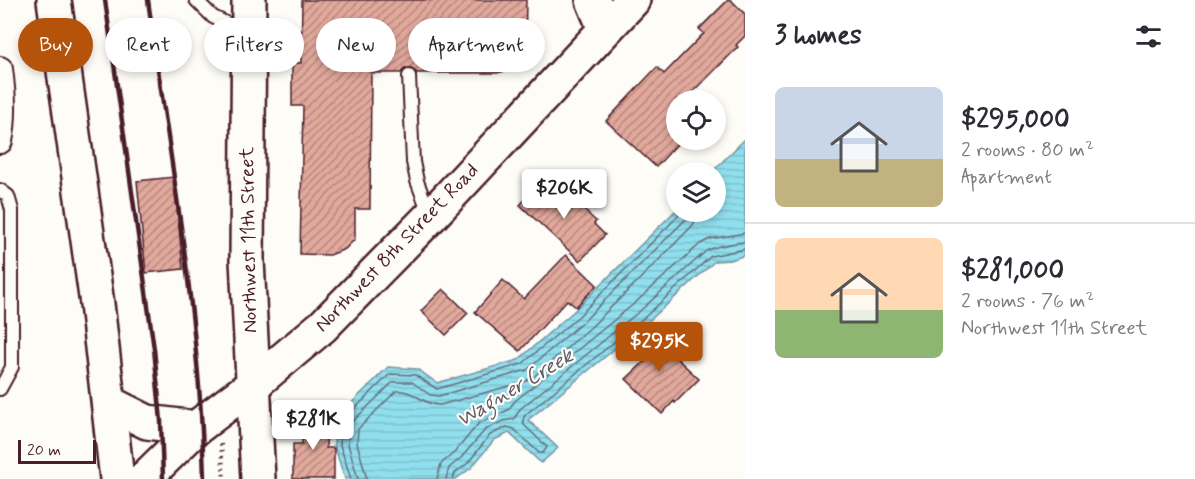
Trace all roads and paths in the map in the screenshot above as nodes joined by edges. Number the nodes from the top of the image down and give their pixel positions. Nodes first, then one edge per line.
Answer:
1 (54, 0) edge
2 (196, 0) edge
3 (633, 0) edge
4 (245, 11) edge
5 (599, 14) edge
6 (0, 69) edge
7 (410, 76) dead end
8 (0, 141) edge
9 (0, 190) edge
10 (430, 217) junction
11 (254, 384) junction
12 (0, 389) edge
13 (109, 403) junction
14 (209, 435) junction
15 (117, 479) edge
16 (144, 479) edge
17 (224, 479) edge
18 (258, 479) edge

1 - 13 street
2 - 4 lane
3 - 5 street, Northwest 8th Street Road
4 - 11 street, Northwest 11th Street
5 - 10 street, Northwest 8th Street Road
6 - 8 street
7 - 10 lane
9 - 12 lane
10 - 11 street, Northwest 8th Street Road
11 - 14 street, Northwest 8th Street Road
11 - 18 street, Northwest 11th Street
13 - 14 street
13 - 15 street
14 - 16 street, Northwest 8th Street Road
14 - 17 path

